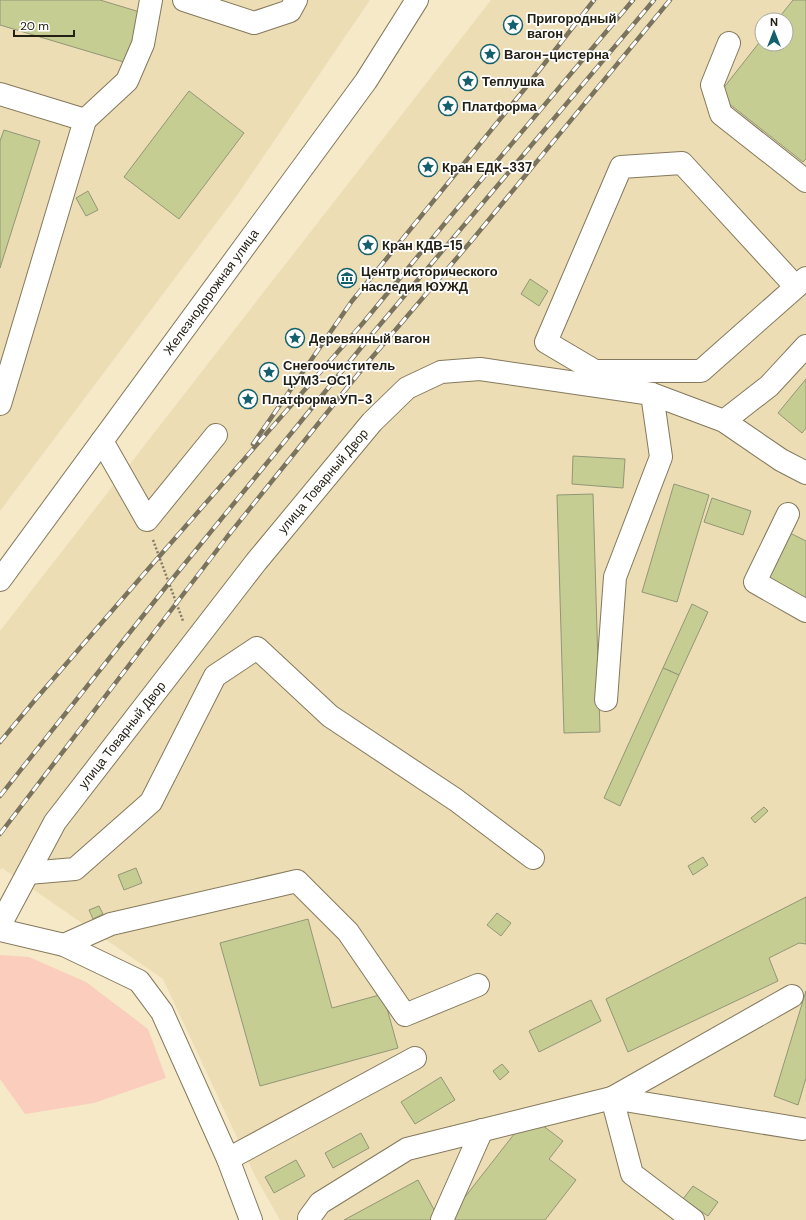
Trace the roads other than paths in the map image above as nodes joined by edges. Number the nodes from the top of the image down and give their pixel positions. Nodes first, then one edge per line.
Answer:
1 (151, 0) edge
2 (184, 0) edge
3 (296, 0) edge
4 (417, 0) edge
5 (729, 43) dead end
6 (0, 94) edge
7 (85, 120) junction
8 (806, 181) edge
9 (801, 282) edge
10 (806, 346) edge
11 (652, 394) junction
12 (0, 404) edge
13 (724, 421) junction
14 (216, 436) dead end
15 (102, 441) junction
16 (806, 473) edge
17 (788, 514) dead end
18 (0, 580) edge
19 (806, 610) edge
20 (606, 700) dead end
21 (533, 858) dead end
22 (28, 873) junction
23 (0, 925) edge
24 (0, 930) edge
25 (64, 945) junction
26 (478, 985) dead end
27 (792, 996) dead end
28 (415, 1058) dead end
29 (612, 1098) junction
30 (802, 1129) dead end
31 (482, 1130) junction
32 (228, 1159) junction
33 (250, 1220) edge
34 (309, 1220) edge
35 (442, 1220) edge
36 (693, 1220) edge

1 - 7 street
2 - 3 street
4 - 15 street, Железнодорожная улица
5 - 8 street
6 - 7 street
7 - 12 street
9 - 9 street
10 - 13 street
11 - 13 street, улица Товарный Двор
11 - 20 street
11 - 22 street, улица Товарный Двор
13 - 16 street, улица Товарный Двор
14 - 15 street
15 - 18 street, Железнодорожная улица
17 - 19 street
21 - 22 street
22 - 23 street, улица Товарный Двор
24 - 25 street
25 - 26 street
25 - 32 street
27 - 29 street
28 - 32 street
29 - 30 street
29 - 31 street
29 - 36 street
31 - 34 street
31 - 35 street
32 - 33 street

